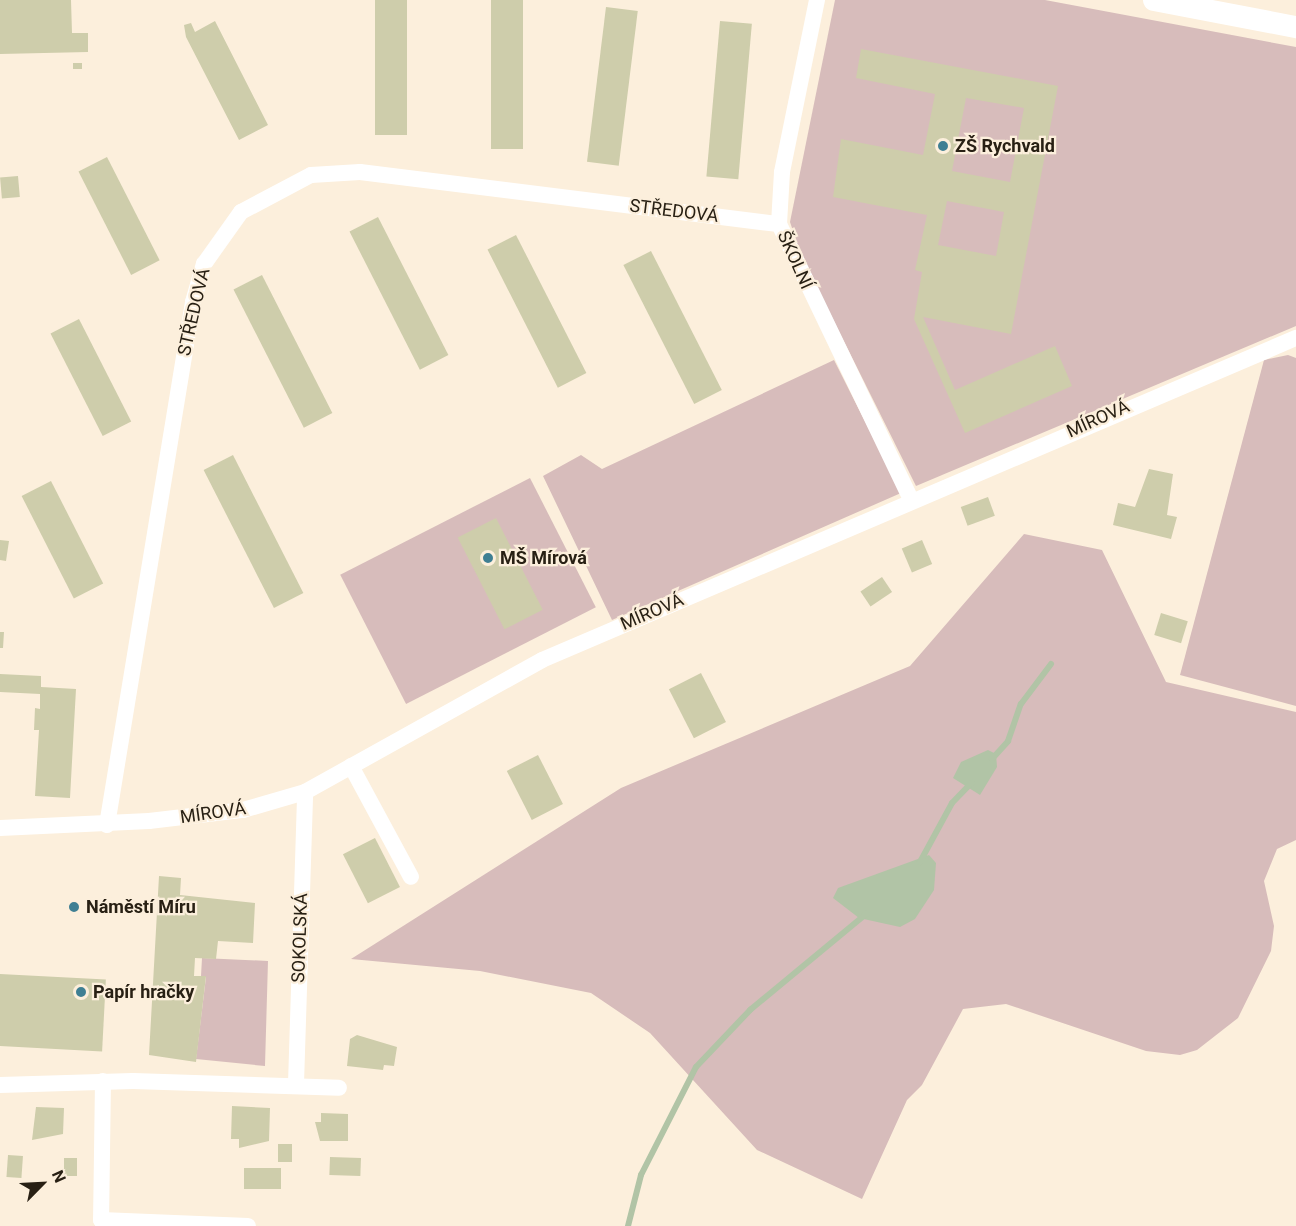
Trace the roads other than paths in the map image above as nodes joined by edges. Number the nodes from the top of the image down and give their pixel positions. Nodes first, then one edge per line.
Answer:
1 (815, 0) edge
2 (1154, 0) edge
3 (1296, 27) edge
4 (779, 224) junction
5 (1296, 338) edge
6 (911, 500) junction
7 (351, 766) junction
8 (305, 792) junction
9 (107, 825) junction
10 (0, 828) edge
11 (411, 877) dead end
12 (104, 1081) junction
13 (296, 1084) junction
14 (0, 1085) edge
15 (339, 1088) dead end
16 (101, 1223) edge
17 (248, 1226) edge

1 - 4 street, ŠKOLNÍ
2 - 3 main road
4 - 6 street, ŠKOLNÍ
4 - 9 street, STŘEDOVÁ
5 - 6 street, MÍROVÁ
6 - 7 street, MÍROVÁ
7 - 8 street, MÍROVÁ
7 - 11 street
8 - 9 street, MÍROVÁ
8 - 13 street, SOKOLSKÁ
9 - 10 street, MÍROVÁ
12 - 13 street
12 - 14 street
12 - 16 street
13 - 15 street
16 - 17 street

